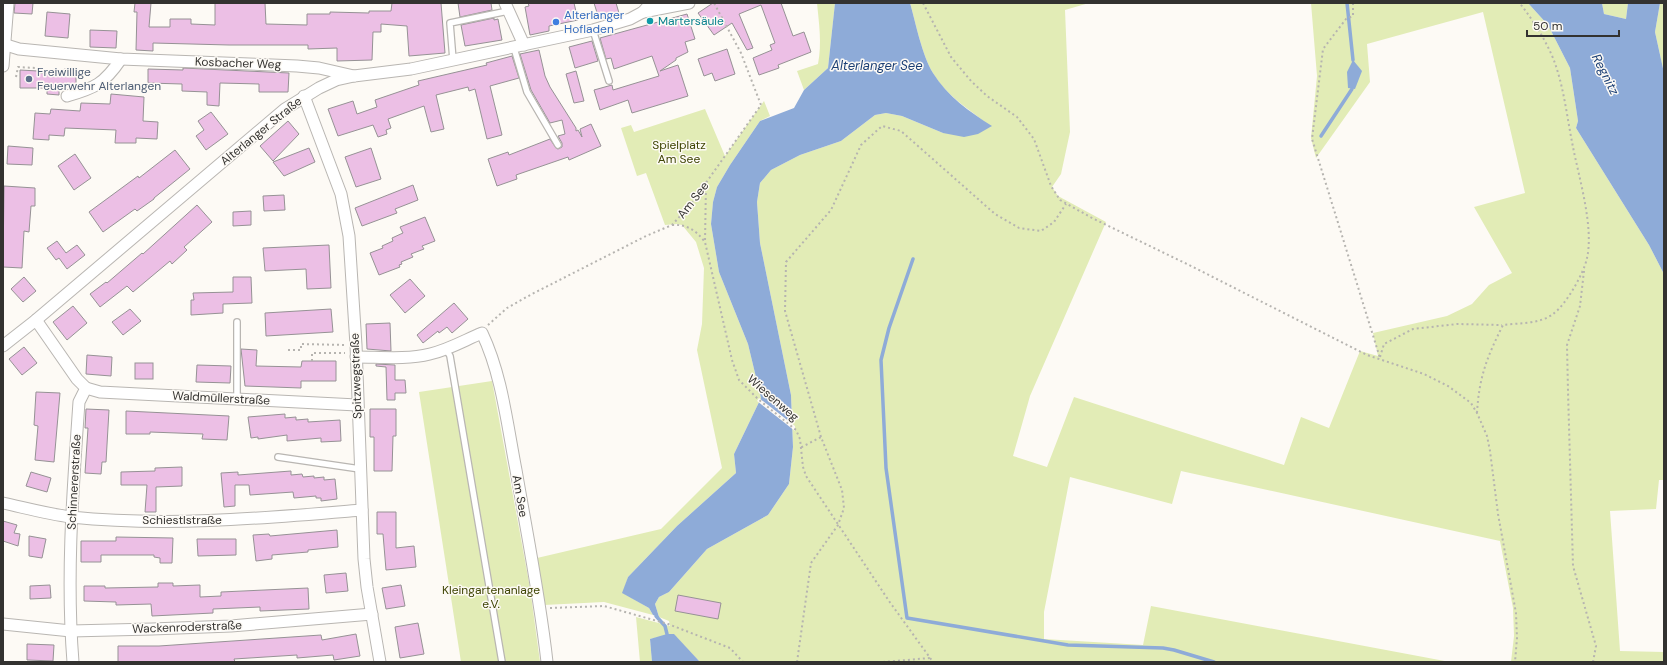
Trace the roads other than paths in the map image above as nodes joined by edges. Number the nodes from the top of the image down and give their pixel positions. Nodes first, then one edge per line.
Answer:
1 (8, 3) edge
2 (652, 3) edge
3 (689, 3) edge
4 (507, 7) edge
5 (643, 12) junction
6 (593, 30) junction
7 (4, 45) edge
8 (519, 47) junction
9 (121, 59) junction
10 (453, 60) junction
11 (3, 66) edge
12 (354, 76) junction
13 (609, 81) dead end
14 (66, 96) dead end
15 (304, 96) junction
16 (558, 145) dead end
17 (36, 320) junction
18 (237, 322) dead end
19 (3, 346) edge
20 (446, 349) junction
21 (356, 357) junction
22 (86, 388) junction
23 (237, 399) junction
24 (357, 405) junction
25 (278, 457) dead end
26 (360, 469) junction
27 (3, 503) edge
28 (362, 510) junction
29 (71, 517) junction
30 (372, 614) junction
31 (3, 624) edge
32 (71, 631) junction
33 (73, 662) edge
34 (380, 662) edge
35 (502, 662) edge
36 (547, 662) edge

1 - 7 street
2 - 5 street, Alterlanger Straße
3 - 5 street, Alterlanger Straße
4 - 8 street
4 - 10 lane
5 - 6 street, Alterlanger Straße
6 - 8 street, Alterlanger Straße
6 - 13 lane
7 - 9 street, Kosbacher Weg
7 - 11 street
8 - 10 street, Alterlanger Straße
8 - 16 lane
9 - 12 street, Kosbacher Weg
9 - 14 street
10 - 12 street, Alterlanger Straße
12 - 15 street, Alterlanger Straße
15 - 17 street, Alterlanger Straße
15 - 21 street, Spitzwegstraße
17 - 19 street, Alterlanger Straße
17 - 22 street
18 - 23 lane
20 - 21 street
20 - 35 lane
20 - 36 street, Am See
21 - 24 street, Spitzwegstraße
22 - 23 street, Waldmüllerstraße
22 - 29 street, Schinnererstraße
23 - 24 street, Waldmüllerstraße
24 - 26 street, Spitzwegstraße
25 - 26 lane
26 - 28 street, Spitzwegstraße
27 - 29 street, Schiestlstraße
28 - 29 street, Schiestlstraße
28 - 30 street, Spitzwegstraße
29 - 32 street, Schinnererstraße
30 - 32 street, Wackenroderstraße
30 - 34 street, Spitzwegstraße
31 - 32 street, Wackenroderstraße
32 - 33 street, Schinnererstraße

